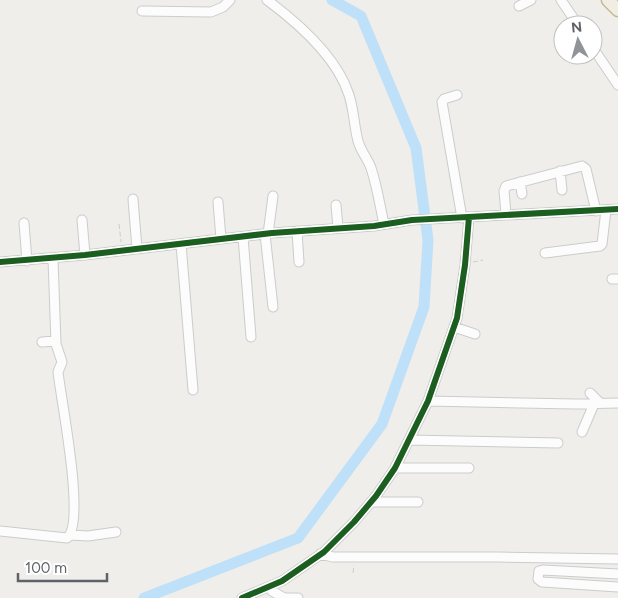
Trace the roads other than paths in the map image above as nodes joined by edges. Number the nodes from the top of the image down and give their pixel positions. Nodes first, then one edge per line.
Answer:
1 (230, 0) edge
2 (267, 0) edge
3 (531, 0) edge
4 (561, 0) edge
5 (608, 0) edge
6 (519, 6) dead end
7 (618, 10) edge
8 (142, 11) dead end
9 (571, 15) edge
10 (603, 63) edge
11 (618, 85) edge
12 (458, 95) dead end
13 (555, 172) junction
14 (520, 182) junction
15 (553, 183) dead end
16 (562, 190) dead end
17 (522, 194) dead end
18 (273, 196) dead end
19 (133, 199) dead end
20 (218, 202) dead end
21 (336, 206) dead end
22 (618, 209) edge
23 (601, 210) junction
24 (506, 214) junction
25 (465, 217) junction
26 (82, 220) dead end
27 (24, 223) dead end
28 (384, 224) junction
29 (338, 228) junction
30 (297, 232) junction
31 (267, 234) junction
32 (243, 237) junction
33 (221, 239) junction
34 (181, 244) junction
35 (137, 249) junction
36 (545, 253) dead end
37 (85, 255) junction
38 (53, 259) junction
39 (27, 261) junction
40 (0, 262) edge
41 (299, 262) dead end
42 (273, 307) dead end
43 (454, 327) junction
44 (475, 334) dead end
45 (251, 337) dead end
46 (55, 341) junction
47 (42, 342) dead end
48 (193, 390) dead end
49 (590, 393) dead end
50 (428, 401) junction
51 (597, 403) junction
52 (618, 403) edge
53 (582, 432) dead end
54 (409, 440) junction
55 (558, 442) dead end
56 (395, 468) junction
57 (469, 468) dead end
58 (372, 502) junction
59 (418, 502) dead end
60 (0, 531) edge
61 (116, 532) dead end
62 (71, 535) junction
63 (320, 554) junction
64 (618, 559) edge
65 (618, 574) edge
66 (271, 586) junction
67 (618, 587) edge
68 (242, 598) edge
69 (298, 598) edge

1 - 8 street
2 - 28 street
3 - 6 street
4 - 9 street
5 - 7 highway
10 - 11 street
12 - 25 street
13 - 14 street
13 - 15 street
13 - 16 street
13 - 23 street
14 - 17 street
14 - 24 street
18 - 31 street
19 - 35 street
20 - 33 street
21 - 29 street
22 - 23 street
23 - 24 street
23 - 36 street
24 - 25 street
25 - 28 street
25 - 43 street
26 - 37 street
27 - 39 street
28 - 29 street
29 - 30 street
30 - 31 street
30 - 41 street
31 - 32 street
31 - 42 street
32 - 33 street
32 - 45 street
33 - 34 street
34 - 35 street
34 - 48 street
35 - 37 street
37 - 38 street
38 - 39 street
38 - 46 street
39 - 40 street
43 - 44 street
43 - 50 street
46 - 47 street
46 - 62 street
49 - 51 street
50 - 51 street
50 - 54 street
51 - 52 street
51 - 53 street
54 - 55 street
54 - 56 street
56 - 57 street
56 - 58 street
58 - 59 street
58 - 63 street
60 - 62 street
61 - 62 street
63 - 64 street
63 - 66 street
65 - 67 street
66 - 68 street
66 - 69 street

